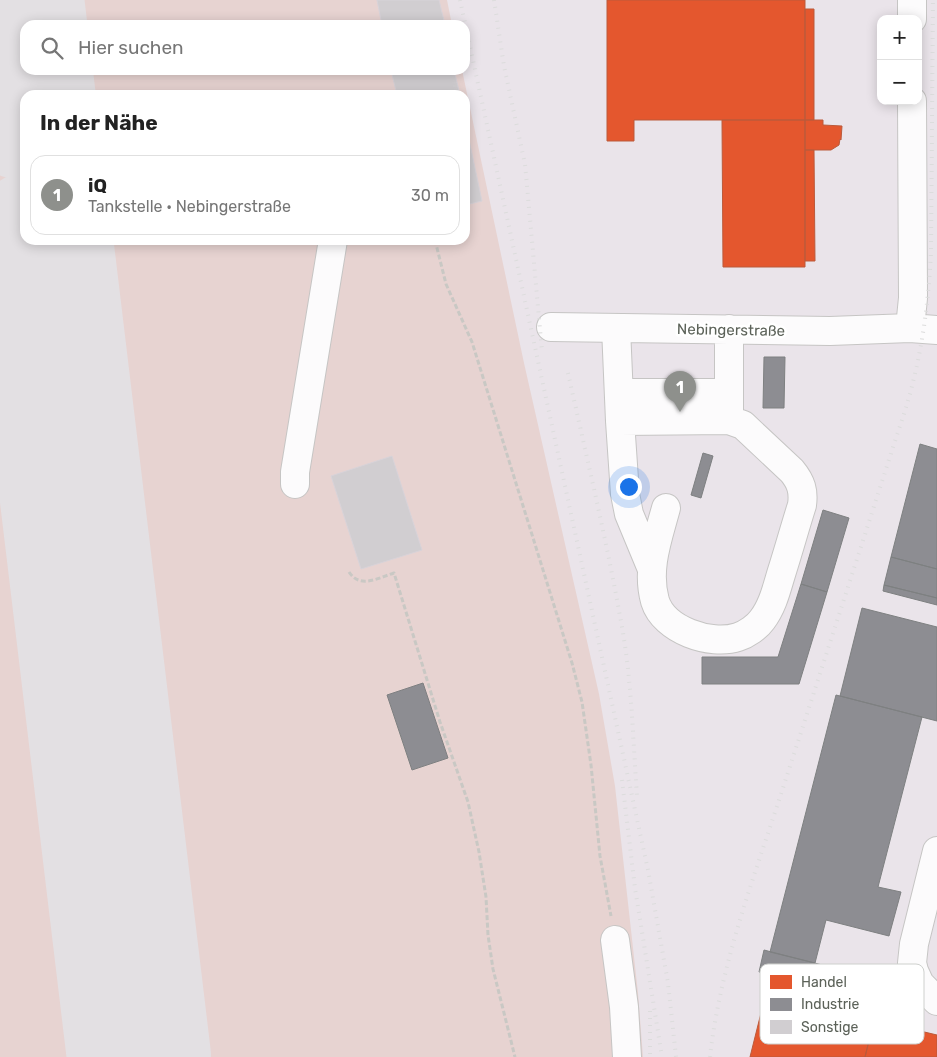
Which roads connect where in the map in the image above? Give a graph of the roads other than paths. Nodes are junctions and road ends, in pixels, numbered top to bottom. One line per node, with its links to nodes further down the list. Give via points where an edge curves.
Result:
1 (912, 0): 2 (street)
2 (912, 15)
3 (912, 105): 7 (street)
4 (332, 245): 14 (street)
5 (551, 327): 6 (street, Nebingerstraße)
6 (616, 328): 8 (street, Nebingerstraße); 10 (street)
7 (910, 328): 8 (street, Nebingerstraße); 9 (street, Nebingerstraße)
8 (729, 330): 11 (street)
9 (937, 330)
10 (619, 393): 11 (street); 13 (street)
11 (729, 393): 12 (street)
12 (729, 420): 13 (street); 16 (street, via 743,425 792,471 803,492 802,505 772,602 763,619 738,638 702,637 684,632 660,613 655,601)
13 (620, 421): 16 (street, via 629,514)
14 (295, 484)
15 (666, 508): 16 (street)
16 (651, 567)
17 (937, 851): 19 (street, via 914,944)
18 (615, 940): 22 (street)
19 (912, 964)
20 (924, 988): 21 (street)
21 (937, 1001)
22 (627, 1057)

